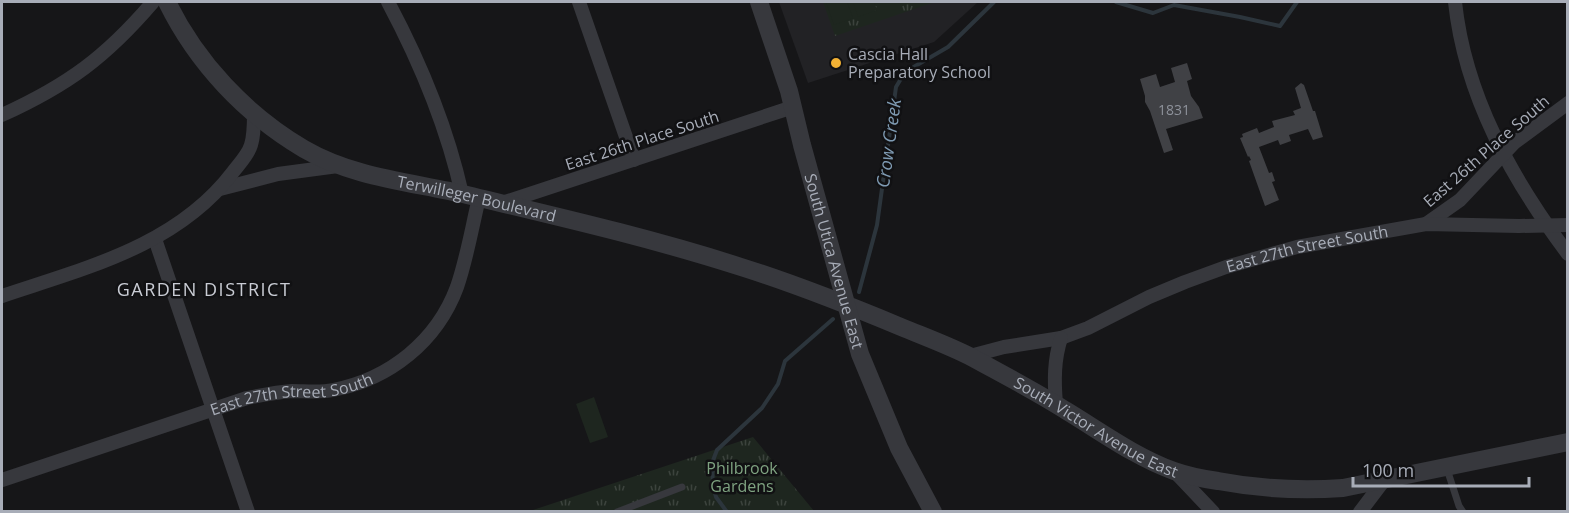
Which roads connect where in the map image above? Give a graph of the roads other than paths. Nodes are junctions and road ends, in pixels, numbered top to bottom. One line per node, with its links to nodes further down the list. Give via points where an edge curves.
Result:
1 (153, 2): 10 (street, via 107,51 74,76)
2 (167, 2): 9 (street, Terwilleger Boulevard, via 192,46 220,82)
3 (388, 2): 15 (street, via 434,100)
4 (579, 2): 12 (street)
5 (759, 2): 8 (street, South Utica Avenue East)
6 (1455, 2): 11 (street, via 1468,70)
7 (1568, 102): 11 (street, East 26th Place South)
8 (793, 107): 12 (street, East 26th Place South); 23 (street, South Utica Avenue East)
9 (254, 113): 13 (street, Terwilleger Boulevard, via 303,148); 14 (street, via 249,151)
10 (2, 115)
11 (1503, 156): 17 (street, East 26th Place South, via 1460,200); 18 (street)
12 (634, 160): 16 (street, East 26th Place South)
13 (338, 166): 14 (street, via 278,174); 15 (street, Terwilleger Boulevard)
14 (220, 189): 20 (street)
15 (471, 196): 16 (street, Terwilleger Boulevard); 27 (street, East 27th Street South, via 464,263 450,302 425,340 404,359 350,386 330,391 272,393)
16 (502, 203): 23 (street, Terwilleger Boulevard, via 740,266)
17 (1426, 224): 18 (street, East 27th Street South); 24 (street, East 27th Street South, via 1297,247 1226,267)
18 (1546, 225): 19 (street, East 27th Street South); 21 (street)
19 (1568, 225)
20 (155, 239): 22 (street, via 106,261); 27 (street)
21 (1568, 254)
22 (2, 296)
23 (845, 304): 25 (street); 36 (street, South Utica Avenue East, via 878,399)
24 (1061, 338): 25 (street, East 27th Street South); 26 (street, via 1054,371)
25 (970, 356): 26 (street, South Victor Avenue East)
26 (1056, 404): 30 (street, South Victor Avenue East, via 1142,457)
27 (213, 408): 32 (street, East 27th Street South); 34 (street)
28 (1568, 442): 29 (street)
29 (1447, 466): 31 (street); 39 (lane)
30 (1175, 472): 31 (street, via 1274,489 1343,488); 37 (street, South Victor Avenue East)
31 (1385, 479): 38 (street)
32 (2, 480)
33 (682, 487): 35 (lane)
34 (248, 512)
35 (617, 512)
36 (933, 512)
37 (1213, 512)
38 (1360, 512)
39 (1463, 512)

